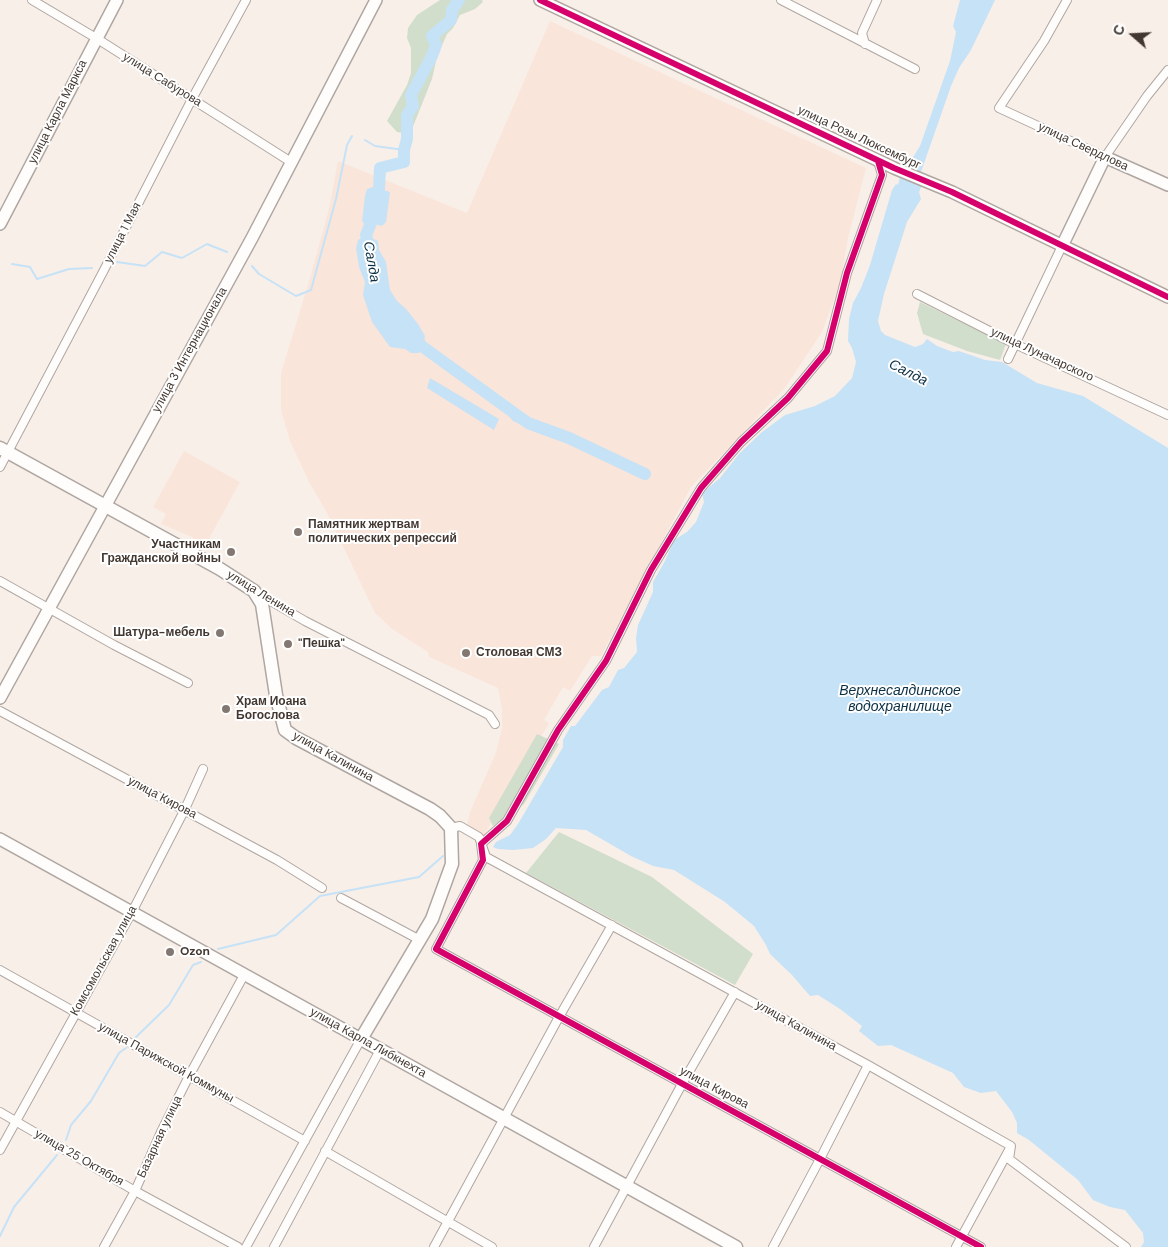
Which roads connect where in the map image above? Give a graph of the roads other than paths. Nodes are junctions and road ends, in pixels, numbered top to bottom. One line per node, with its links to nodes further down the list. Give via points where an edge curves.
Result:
1 (32, 0): 9 (street, улица Сабурова)
2 (117, 0): 9 (main road, улица Карла Маркса)
3 (246, 0): 13 (street, улица 1 Мая)
4 (376, 0): 16 (main road, улица 3 Интернационала)
5 (540, 0): 15 (main road, улица Розы Люксембург)
6 (781, 0): 10 (street)
7 (877, 0): 10 (street, via 862,33)
8 (1067, 0): 14 (street, улица Свердлова, via 999,108)
9 (96, 38): 13 (street, улица Сабурова); 18 (main road, улица Карла Маркса)
10 (866, 44): 11 (street)
11 (915, 69)
12 (1168, 70): 14 (street)
13 (192, 99): 16 (street, улица Сабурова); 25 (street, улица 1 Мая, via 104,270)
14 (1105, 157): 17 (main road, улица Свердлова); 19 (main road)
15 (878, 161): 19 (main road, улица Розы Люксембург, via 952,192); 39 (street, via 882,175 847,273 827,351 788,398 741,442 701,488 652,570 606,661 558,730 507,821)
16 (291, 162): 27 (main road, улица 3 Интернационала)
17 (1168, 185)
18 (0, 224)
19 (1062, 246): 21 (main road, улица Розы Люксембург); 22 (street)
20 (917, 294): 22 (street, улица Луначарского)
21 (1168, 297)
22 (1015, 344): 23 (street); 24 (street, улица Луначарского)
23 (1008, 359)
24 (1168, 415)
25 (4, 450): 26 (street, улица 1 Мая); 27 (main road, улица Ленина)
26 (0, 467)
27 (105, 506): 29 (main road, улица Ленина); 30 (main road, улица 3 Интернационала)
28 (0, 581): 30 (street)
29 (254, 591): 34 (street, улица Ленина, via 489,715); 37 (main road, улица Калинина, via 262,604 276,695 285,730 430,809)
30 (50, 609): 31 (street); 32 (main road, улица 3 Интернационала)
31 (188, 683)
32 (0, 698)
33 (0, 711): 36 (street, улица Кирова)
34 (495, 724)
35 (203, 769): 36 (street, Комсомольская улица)
36 (185, 809): 40 (street, улица Кирова); 42 (street, Комсомольская улица)
37 (451, 828): 39 (street, улица Калинина, via 460,826 479,838); 44 (main road, via 452,864 432,919)
38 (0, 839): 42 (main road, улица Карла Либкнехта)
39 (481, 844): 43 (street, улица Калинина, via 486,857); 49 (street, улица Кирова, via 482,860 436,949)
40 (322, 888)
41 (341, 898): 44 (street)
42 (132, 912): 46 (main road, улица Карла Либкнехта); 48 (street, Комсомольская улица)
43 (612, 925): 47 (street, улица Калинина); 49 (street)
44 (420, 940): 50 (main road)
45 (0, 970): 48 (street, улица Парижской Коммуны)
46 (244, 975): 50 (main road, улица Карла Либкнехта); 53 (street, Базарная улица)
47 (735, 992): 52 (street, улица Калинина); 54 (street)
48 (76, 1013): 53 (street, улица Парижской Коммуны); 57 (street, Комсомольская улица)
49 (559, 1018): 54 (street, улица Кирова); 56 (street)
50 (361, 1039): 51 (main road, улица Карла Либкнехта); 58 (street)
51 (380, 1050): 56 (main road, улица Карла Либкнехта); 61 (street)
52 (868, 1065): 59 (street, улица Калинина); 62 (street)
53 (189, 1076): 58 (street, улица Парижской Коммуны); 64 (street, Базарная улица)
54 (682, 1084): 62 (street, улица Кирова); 63 (street)
55 (0, 1112): 57 (street, улица 25 Октября)
56 (504, 1119): 63 (main road, улица Карла Либкнехта); 65 (street)
57 (16, 1121): 60 (street, Комсомольская улица); 64 (street, улица 25 Октября)
58 (305, 1142): 69 (street)
59 (1011, 1146): 66 (street); 78 (street, via 1009,1159)
60 (0, 1150)
61 (325, 1151): 65 (street); 70 (street)
62 (820, 1159): 66 (street, улица Кирова); 75 (street)
63 (626, 1185): 73 (street); 74 (main road, улица Карла Либкнехта)
64 (135, 1190): 67 (street, Базарная улица); 68 (street, улица 25 Октября)
65 (448, 1222): 71 (street); 72 (street)
66 (962, 1237): 76 (street); 77 (street, улица Кирова)
67 (104, 1247)
68 (238, 1247)
69 (246, 1247)
70 (274, 1247)
71 (434, 1247)
72 (492, 1247)
73 (594, 1247)
74 (736, 1247)
75 (773, 1247)
76 (956, 1247)
77 (981, 1247)
78 (1126, 1247)

